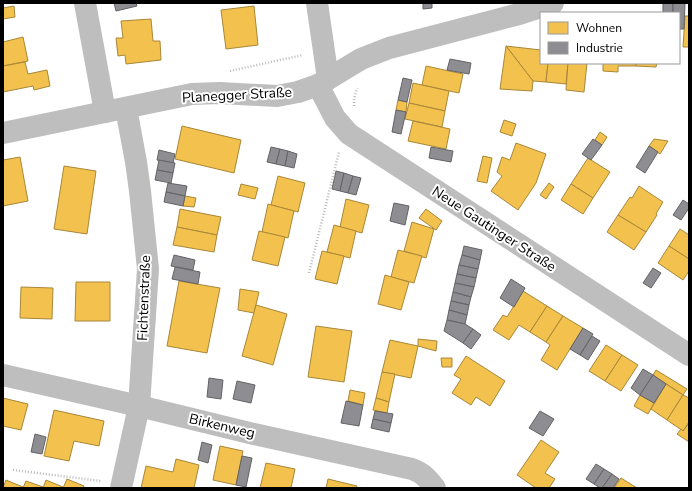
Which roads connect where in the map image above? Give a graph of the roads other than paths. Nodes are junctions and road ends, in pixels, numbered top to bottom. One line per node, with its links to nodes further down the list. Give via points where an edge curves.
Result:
1 (85, 3): 6 (street, Fichtenstraße)
2 (317, 3): 5 (street, Neue Gautinger Straße, via 324,51)
3 (553, 3): 4 (street, Planegger Straße)
4 (517, 9): 5 (street, Planegger Straße, via 390,48 361,59)
5 (323, 82): 6 (street, Planegger Straße, via 298,92 277,96 192,94); 8 (street, Neue Gautinger Straße, via 335,118 351,136)
6 (115, 110): 7 (street, Planegger Straße); 10 (street, Fichtenstraße, via 139,184 148,269)
7 (3, 133)
8 (689, 355)
9 (3, 375): 10 (street, Birkenweg)
10 (139, 406): 11 (street, Fichtenstraße); 12 (street, Birkenweg, via 412,469 426,476)
11 (122, 486)
12 (435, 488)

